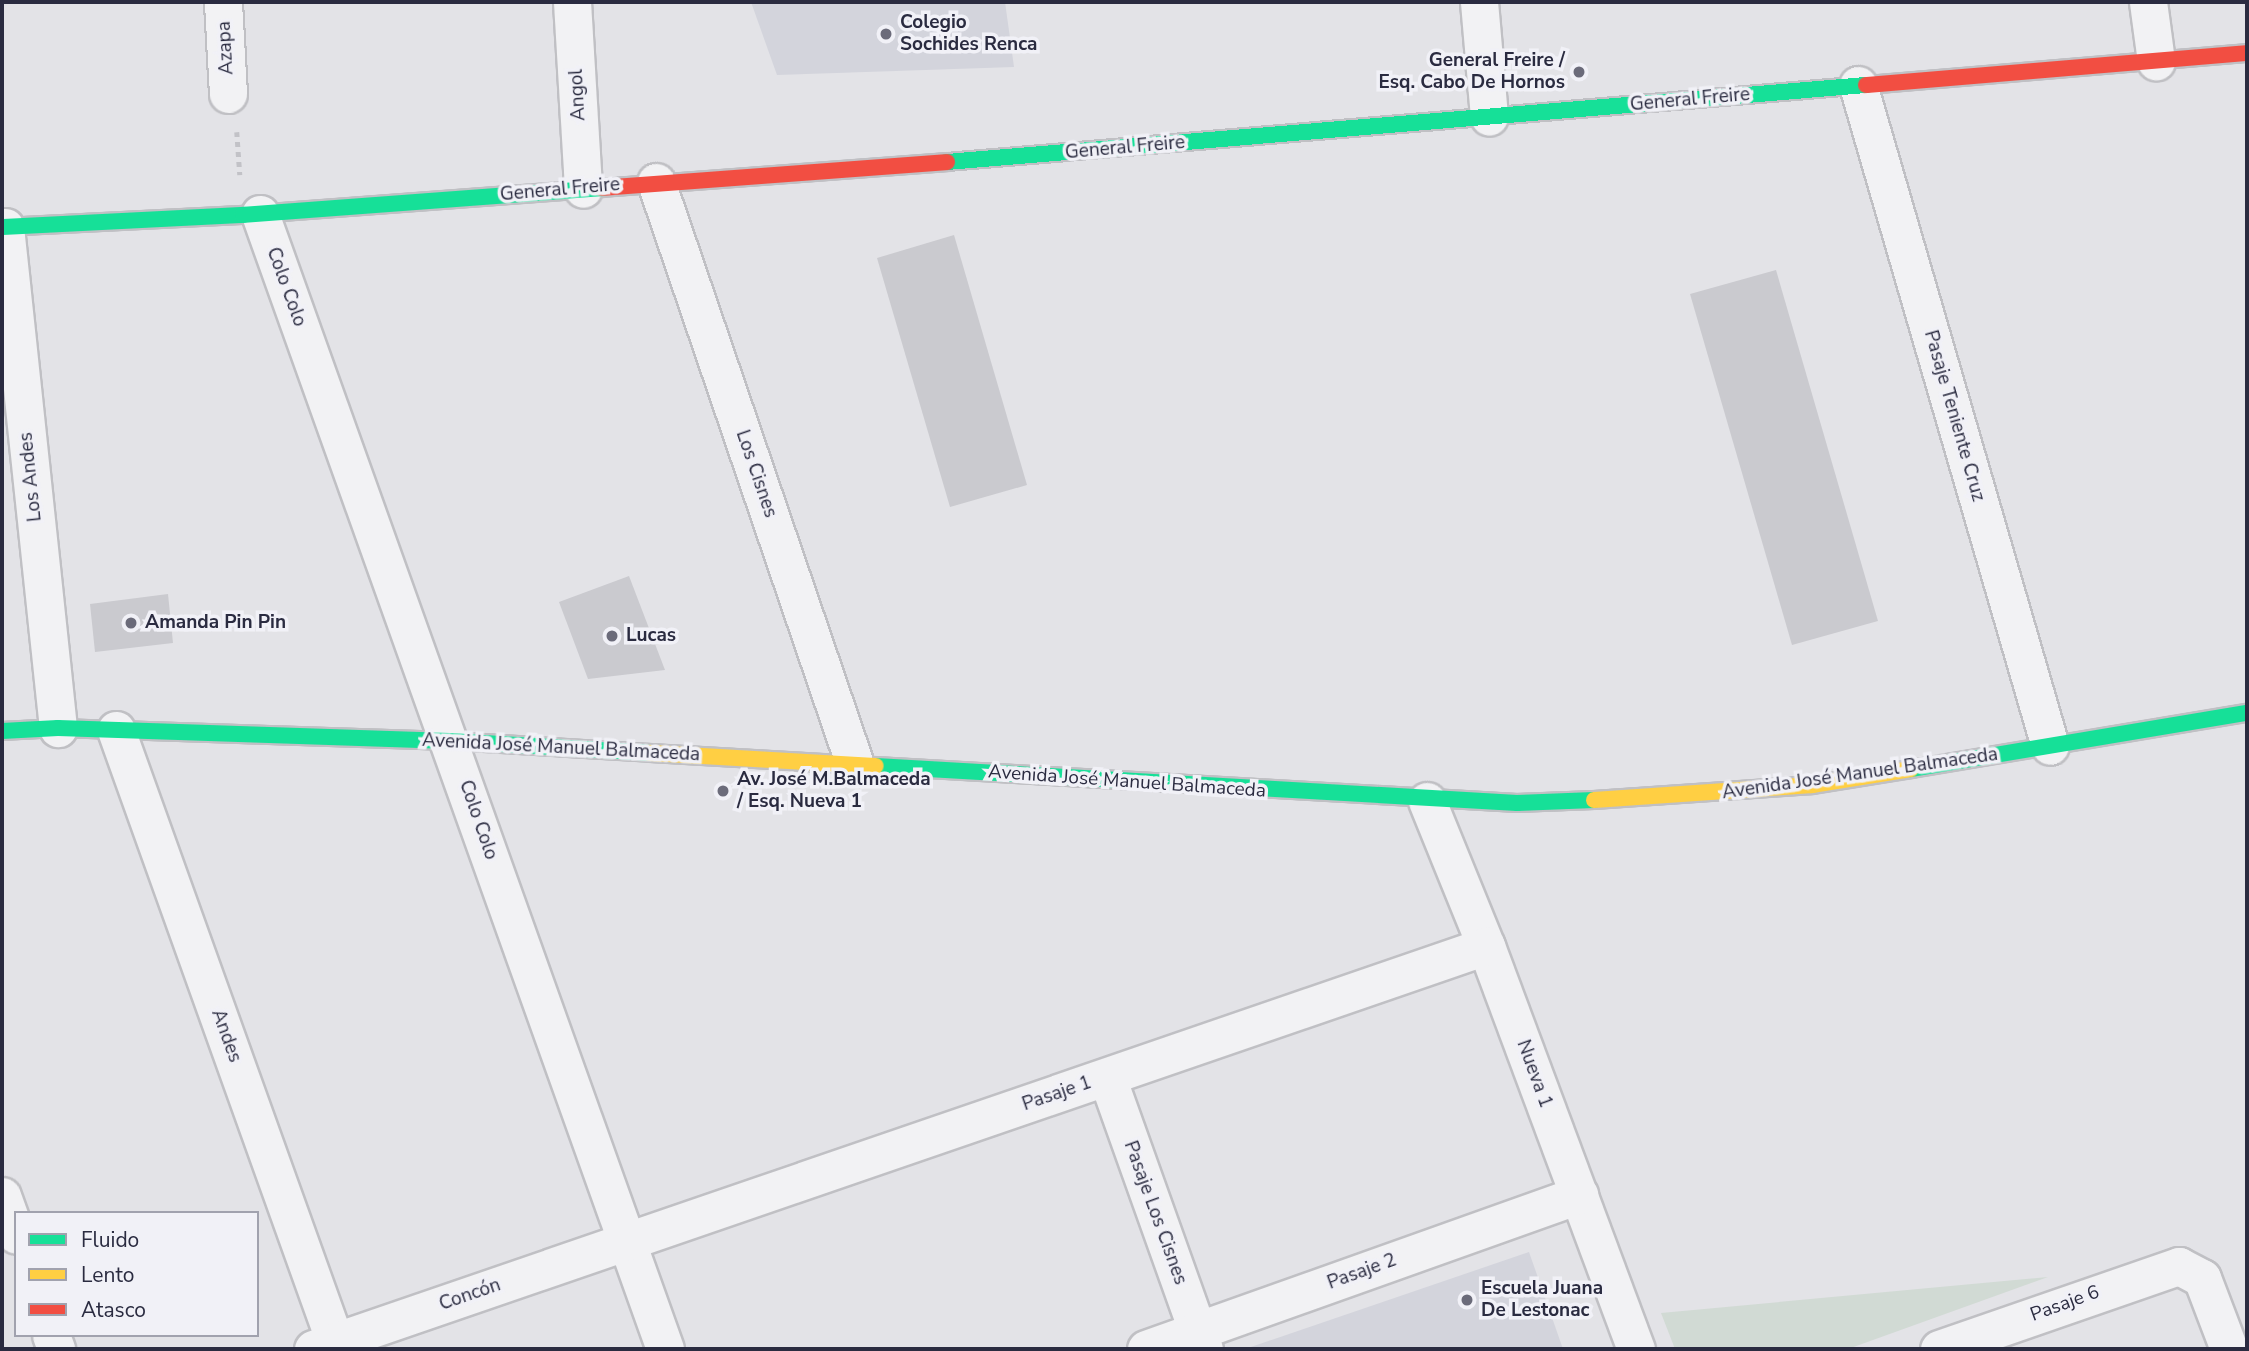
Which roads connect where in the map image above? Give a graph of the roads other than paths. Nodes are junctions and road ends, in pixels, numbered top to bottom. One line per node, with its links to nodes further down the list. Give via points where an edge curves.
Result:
1 (223, 2): 8 (street, Azapa)
2 (572, 2): 11 (street, Angol)
3 (1479, 2): 9 (street)
4 (2148, 2): 6 (street)
5 (2247, 53): 6 (main road, General Freire)
6 (2156, 61): 7 (main road, General Freire)
7 (1858, 85): 9 (main road, General Freire); 19 (street, Pasaje Teniente Cruz)
8 (228, 93)
9 (1489, 117): 10 (main road, General Freire)
10 (656, 183): 11 (main road, General Freire); 20 (street, Los Cisnes)
11 (583, 189): 12 (main road, General Freire)
12 (251, 214): 13 (main road, General Freire); 18 (street, Colo Colo)
13 (3, 227): 15 (street, Los Andes)
14 (2247, 713): 19 (main road, Avenida José Manuel Balmaceda)
15 (58, 728): 16 (main road, Avenida José Manuel Balmaceda); 17 (main road, Avenida José Manuel Balmaceda)
16 (116, 730): 18 (main road, Avenida José Manuel Balmaceda); 29 (street, Andes)
17 (2, 732)
18 (450, 741): 20 (main road, Avenida José Manuel Balmaceda); 27 (street, Colo Colo)
19 (2050, 746): 21 (main road, Avenida José Manuel Balmaceda, via 1812,785 1710,795 1607,802)
20 (855, 765): 21 (main road, Avenida José Manuel Balmaceda)
21 (1427, 801): 22 (street, Nueva 1)
22 (1486, 946): 23 (street, Pasaje 1); 24 (street, Nueva 1)
23 (1107, 1077): 27 (street, Pasaje 1); 28 (street, Pasaje Los Cisnes)
24 (1579, 1195): 28 (street, Pasaje 2); 32 (street, Nueva 1)
25 (2, 1196): 26 (street)
26 (14, 1229)
27 (627, 1241): 29 (street, Concón); 30 (street, Colo Colo)
28 (1201, 1340): 31 (street, Pasaje 2)
29 (324, 1345)
30 (666, 1349)
31 (1146, 1349)
32 (1636, 1349)
33 (1939, 1349): 34 (street, Pasaje 6, via 2166,1269 2192,1269 2208,1290)
34 (2230, 1349)

